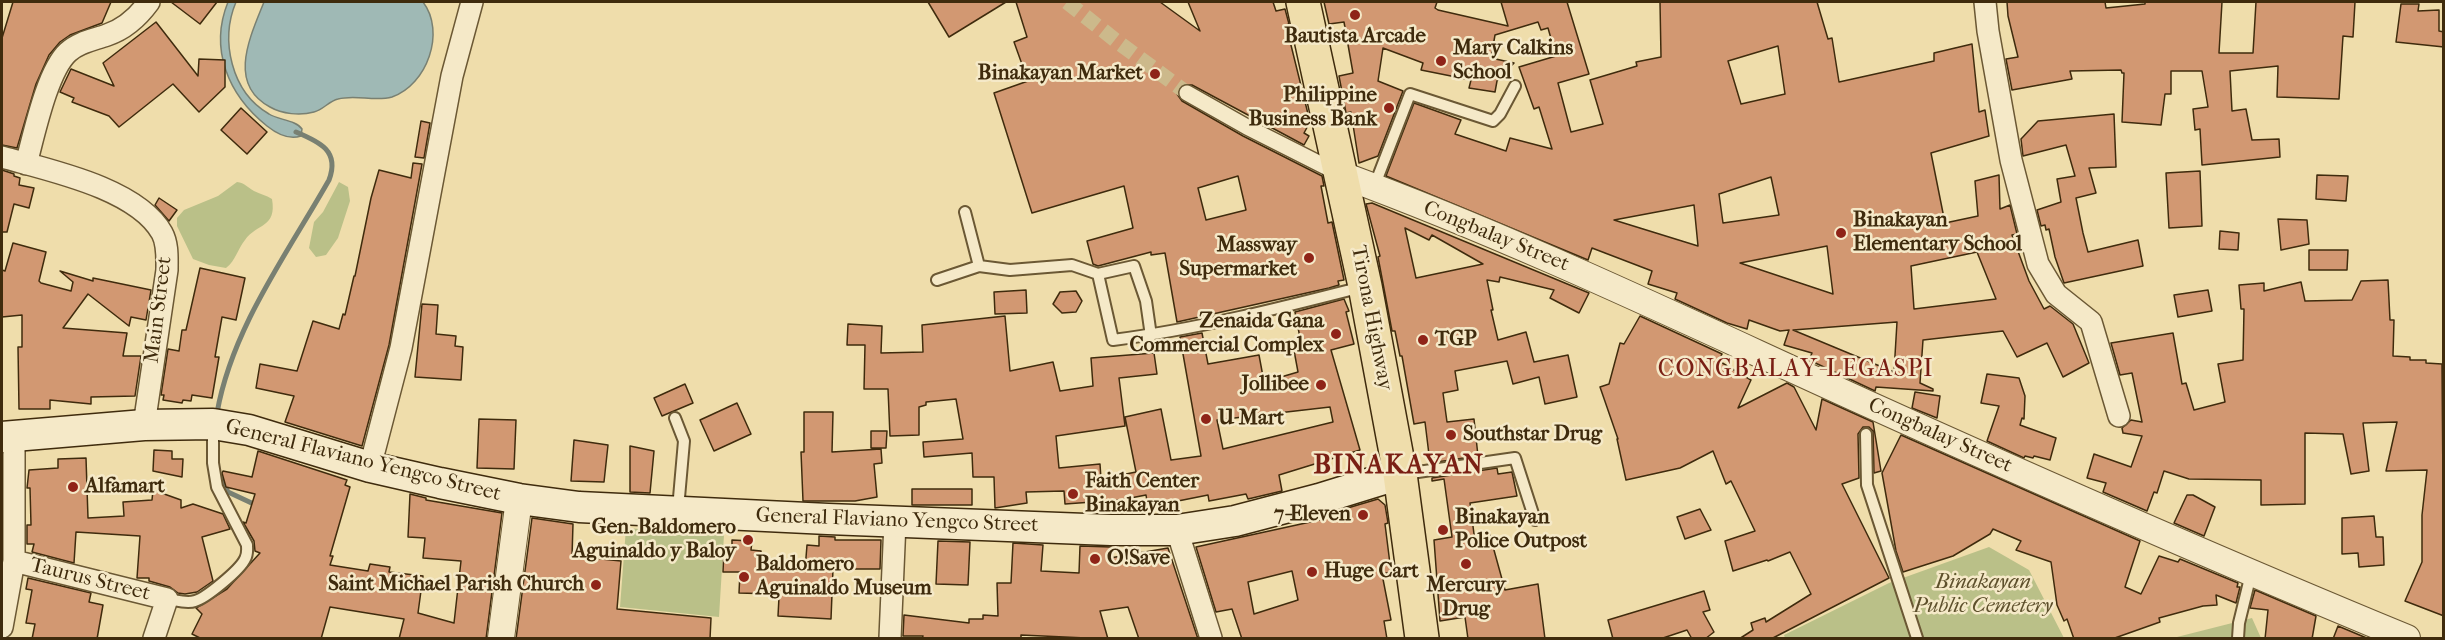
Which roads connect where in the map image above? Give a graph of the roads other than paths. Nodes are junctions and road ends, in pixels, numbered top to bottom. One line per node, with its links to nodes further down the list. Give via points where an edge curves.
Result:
1 (149, 2): 8 (street, via 126,27 68,52 46,94)
2 (472, 2): 23 (street, via 452,76 401,348)
3 (1303, 2): 9 (main road, Tirona Highway)
4 (1985, 2): 17 (street, via 2011,160 2038,264 2056,294 2091,321)
5 (1515, 86): 10 (lane, via 1493,121 1410,94)
6 (1187, 93): 9 (street)
7 (2, 157): 8 (street, Main Street)
8 (26, 164): 20 (street, Main Street, via 75,178 132,202 162,233 167,270)
9 (1342, 175): 10 (street, Congbalay Street); 15 (main road, Tirona Highway)
10 (1374, 187): 31 (street, Congbalay Street, via 1581,271 1866,410)
11 (965, 212): 12 (lane)
12 (979, 266): 13 (lane, via 1010,270 1072,265); 14 (lane)
13 (1098, 274): 16 (lane, via 1113,340); 16 (lane, via 1134,266 1146,301)
14 (937, 280)
15 (1365, 286): 16 (lane); 24 (main road, Tirona Highway)
16 (1151, 336)
17 (2119, 416)
18 (675, 418): 26 (lane, via 684,441)
19 (213, 424): 20 (main road, General Flaviano Yengco Street); 23 (main road, General Flaviano Yengco Street, via 257,432); 32 (lane, via 217,487 248,553 237,570 202,599 188,603)
20 (144, 425): 22 (main road, General Flaviano Yengco Street)
21 (1866, 434): 39 (lane, via 1867,485)
22 (8, 437): 30 (street)
23 (370, 467): 25 (main road, General Flaviano Yengco Street)
24 (1400, 474): 27 (lane, via 1515,458); 29 (main road, General Flaviano Yengco Street, via 1280,510); 38 (main road, Tirona Highway)
25 (519, 499): 26 (main road, General Flaviano Yengco Street, via 579,507); 35 (street)
26 (678, 512): 28 (main road, General Flaviano Yengco Street)
27 (1535, 520)
28 (895, 522): 29 (main road, General Flaviano Yengco Street); 36 (street)
29 (1177, 530): 37 (street)
30 (14, 561): 32 (street, Taurus Street); 33 (street)
31 (2251, 574): 40 (lane); 41 (street, Congbalay Street)
32 (167, 599): 34 (street)
33 (2, 627)
34 (154, 639)
35 (501, 639)
36 (890, 639)
37 (1211, 639)
38 (1422, 639)
39 (1917, 639)
40 (2238, 639)
41 (2406, 639)

